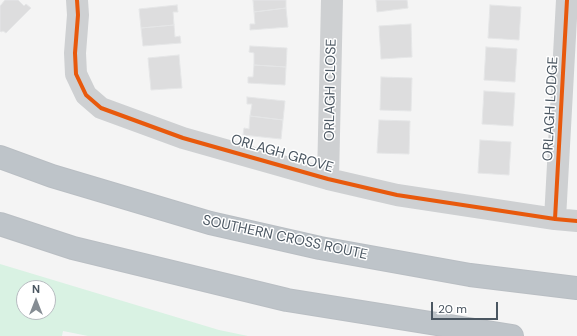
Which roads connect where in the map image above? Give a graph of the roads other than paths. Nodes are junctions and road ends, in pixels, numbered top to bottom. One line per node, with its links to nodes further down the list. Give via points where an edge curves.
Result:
1 (77, 0): 5 (street, ORLAGH GROVE, via 76,74 86,95 101,108 183,138)
2 (332, 0): 5 (street, ORLAGH CLOSE)
3 (567, 0): 6 (street, ORLAGH LODGE)
4 (0, 157): 9 (highway, SOUTHERN CROSS ROUTE, via 52,176 210,223 320,248 470,275)
5 (328, 179): 6 (street, ORLAGH GROVE, via 397,195)
6 (556, 219): 7 (street, ORLAGH GROVE)
7 (577, 221)
8 (0, 224): 10 (highway, via 73,248 287,300)
9 (577, 288)
10 (512, 336)

